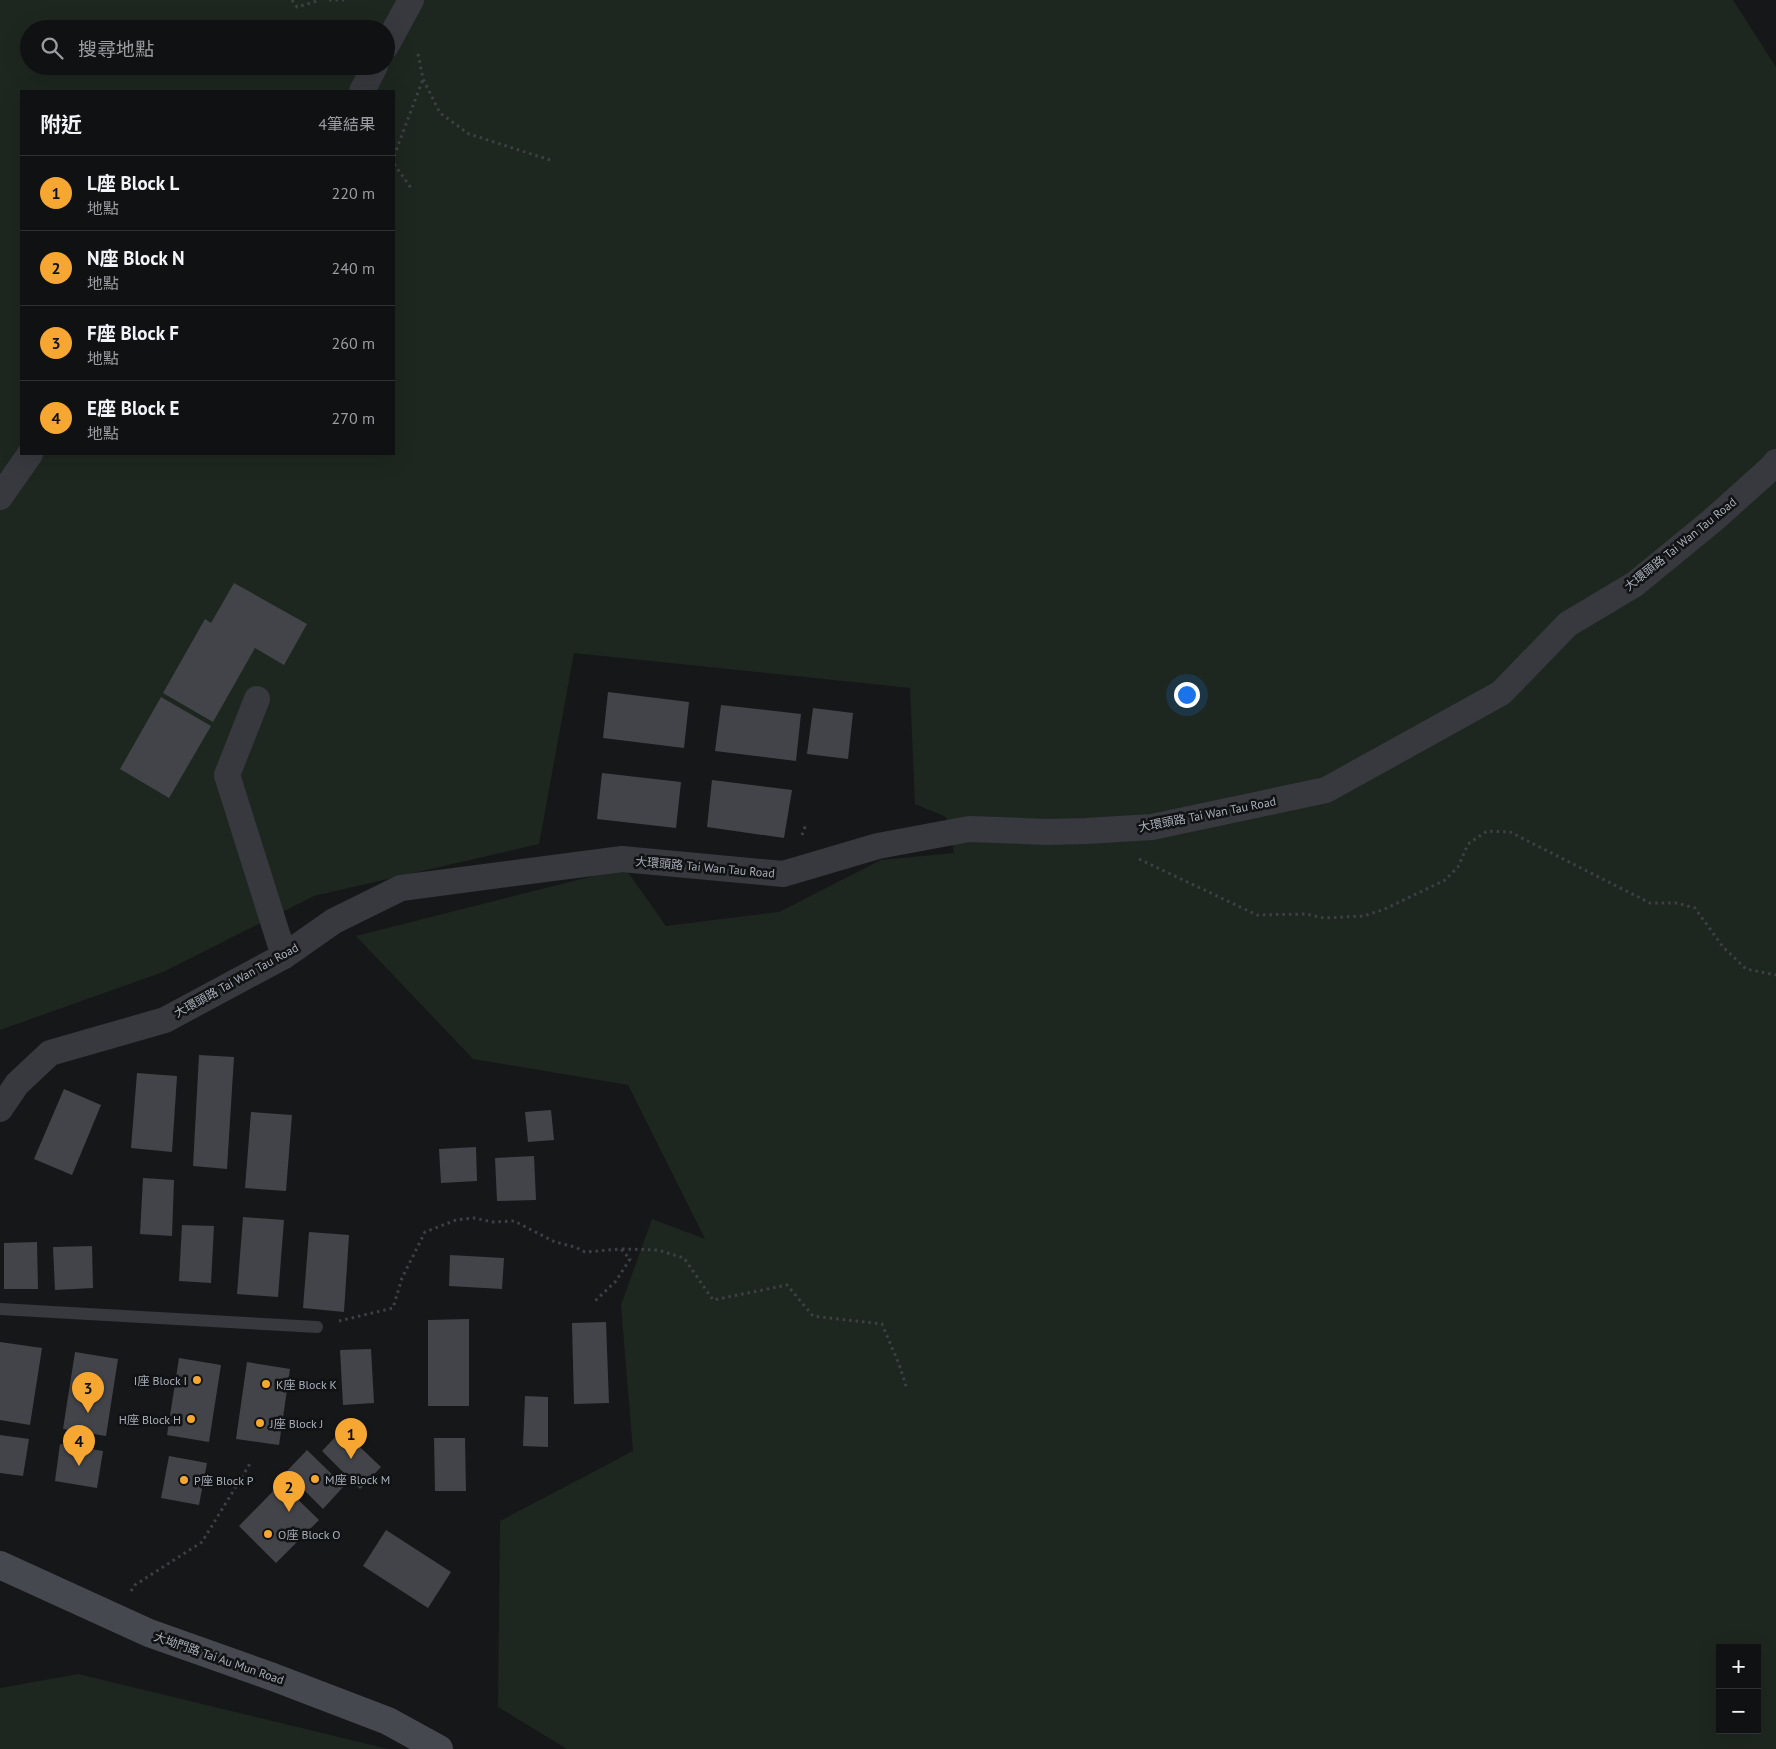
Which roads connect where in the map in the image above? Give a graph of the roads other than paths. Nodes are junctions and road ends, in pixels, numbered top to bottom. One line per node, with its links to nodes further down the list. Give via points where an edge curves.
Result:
1 (410, 3): 2 (street)
2 (395, 30)
3 (370, 75): 4 (street)
4 (363, 90)
5 (29, 455): 7 (street)
6 (1776, 462): 9 (street, 大環頭路 Tai Wan Tau Road, via 1634,584 1568,624 1501,693 1326,790 1152,827 1048,832 969,829 878,846 783,874 622,859 401,888 334,922)
7 (0, 497)
8 (257, 699): 9 (street, via 227,775)
9 (284, 956): 10 (street, 大環頭路 Tai Wan Tau Road, via 165,1020 50,1053 17,1084)
10 (0, 1109)
11 (0, 1309): 12 (lane)
12 (317, 1327)
13 (0, 1565): 14 (street, 大坳門路 Tai Au Mun Road, via 149,1633 388,1721)
14 (439, 1749)

